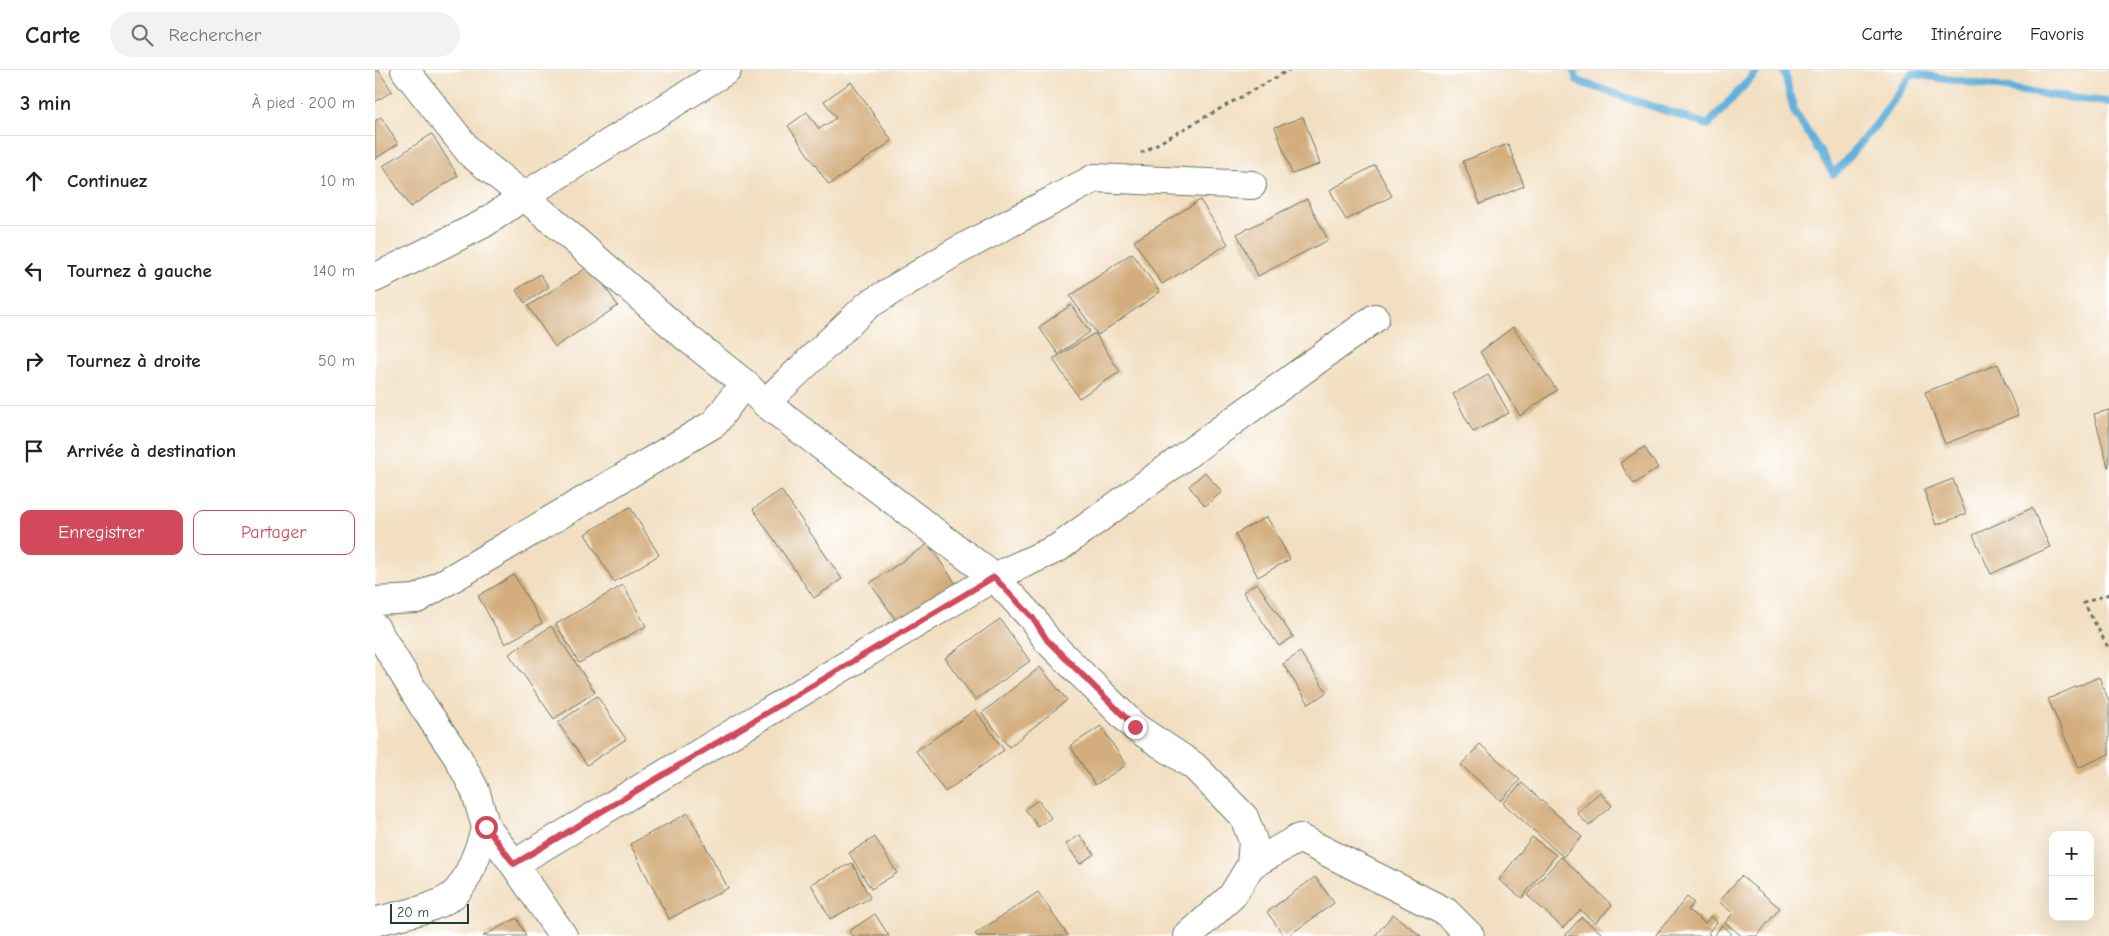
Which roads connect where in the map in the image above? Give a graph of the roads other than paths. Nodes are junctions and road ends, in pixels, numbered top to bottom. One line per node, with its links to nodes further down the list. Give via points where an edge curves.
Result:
1 (405, 70): 4 (street, via 471,154)
2 (727, 70): 4 (street)
3 (1251, 185): 8 (street, via 1095,178 957,251 868,305)
4 (524, 196): 5 (street, via 483,224); 7 (street, via 685,337)
5 (375, 278)
6 (1375, 318): 9 (street, via 1058,548)
7 (745, 383): 8 (street); 10 (street, via 715,423 570,509 417,599)
8 (765, 403): 9 (street)
9 (994, 577): 13 (street); 14 (street, via 1033,618 1047,640 1135,727 1194,766 1244,817 1253,841)
10 (375, 601)
11 (375, 627): 12 (street, via 457,756 475,790)
12 (486, 827): 13 (street); 15 (street, via 463,882 453,895 434,905)
13 (514, 864): 17 (street)
14 (1251, 864): 16 (street, via 1232,896); 18 (street, via 1299,838 1446,912)
15 (375, 922)
16 (1201, 932)
17 (563, 936)
18 (1470, 936)

